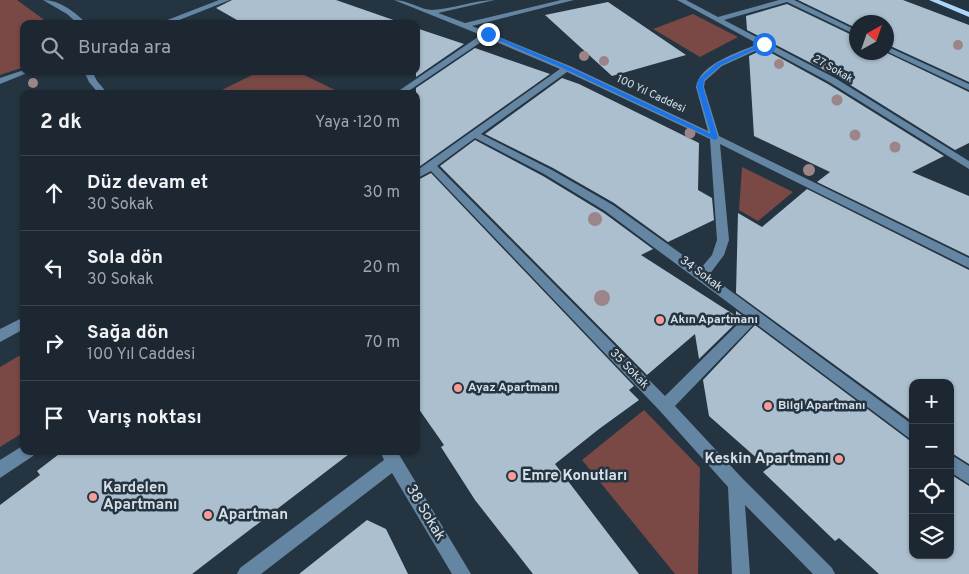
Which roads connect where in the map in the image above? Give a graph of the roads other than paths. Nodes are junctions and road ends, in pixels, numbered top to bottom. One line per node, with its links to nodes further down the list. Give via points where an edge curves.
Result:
1 (47, 0): 12 (street)
2 (226, 0): 13 (street)
3 (398, 0): 9 (street, 100 Yıl Caddesi)
4 (491, 0): 9 (street)
5 (570, 0): 14 (street)
6 (681, 0): 11 (street, 27 Sokak)
7 (788, 0): 11 (street); 15 (street)
8 (933, 0): 10 (main road)
9 (432, 12): 14 (street, 100 Yıl Caddesi)
10 (969, 15)
11 (719, 19): 17 (street, 27 Sokak)
12 (79, 20)
13 (172, 20)
14 (467, 26): 16 (street, 100 Yıl Caddesi)
15 (849, 30)
16 (488, 34): 19 (street, 100 Yıl Caddesi); 25 (street)
17 (764, 44): 27 (street, via 719,64 701,80 700,87); 29 (street, 27 Sokak, via 832,80)
18 (894, 52): 23 (street)
19 (567, 68): 26 (street); 27 (street, 100 Yıl Caddesi)
20 (20, 74): 22 (street)
21 (90, 75): 24 (street)
22 (0, 81)
23 (969, 87)
24 (100, 90)
25 (404, 90)
26 (476, 135): 28 (street); 32 (street, 34 Sokak, via 609,208)
27 (715, 138): 31 (street, 100 Yıl Caddesi); 32 (street, via 723,240 714,265)
28 (431, 166): 30 (street); 36 (street, 35 Sokak)
29 (969, 166)
30 (420, 173)
31 (969, 263)
32 (702, 275): 33 (street, 34 Sokak)
33 (755, 315): 36 (street); 37 (street, 34 Sokak)
34 (20, 324): 35 (street)
35 (0, 336)
36 (665, 406): 43 (street, 35 Sokak)
37 (909, 431)
38 (21, 455): 41 (street)
39 (391, 456): 44 (street); 45 (street, 38 Sokak)
40 (954, 465): 42 (street)
41 (0, 470)
42 (969, 476)
43 (736, 484): 46 (street); 47 (street, 35 Sokak)
44 (246, 574)
45 (462, 574)
46 (741, 574)
47 (826, 574)

